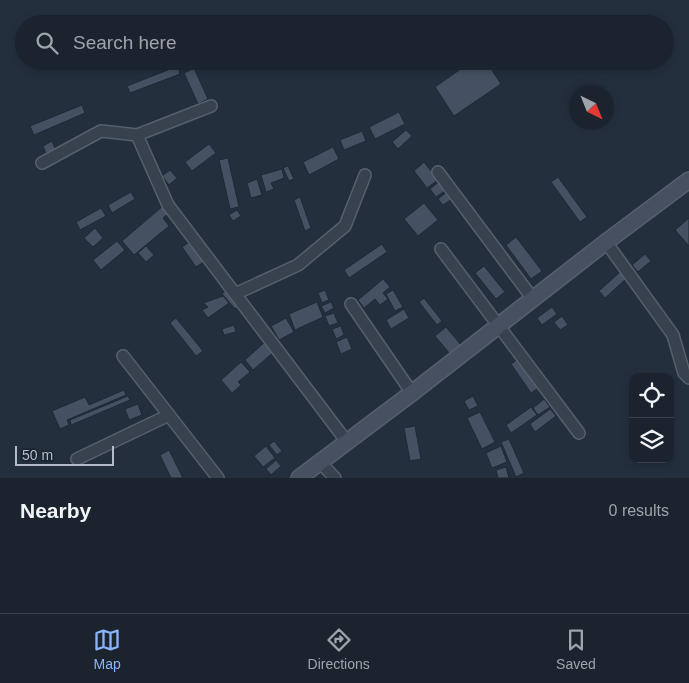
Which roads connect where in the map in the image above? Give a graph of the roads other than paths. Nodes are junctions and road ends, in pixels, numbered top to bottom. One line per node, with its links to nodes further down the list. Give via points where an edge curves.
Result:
1 (211, 106): 2 (street)
2 (137, 136): 3 (street, via 101,131); 9 (street, via 168,205)
3 (42, 163)
4 (438, 172): 10 (street)
5 (365, 175): 9 (street, via 345,226 298,264)
6 (689, 180): 7 (main road)
7 (606, 242): 10 (main road); 14 (street, via 673,335 684,372)
8 (441, 249): 12 (street)
9 (235, 294): 18 (street)
10 (533, 299): 12 (main road)
11 (351, 304): 15 (street)
12 (499, 326): 15 (main road); 17 (street)
13 (123, 356): 16 (street)
14 (689, 378)
15 (412, 393): 18 (main road)
16 (169, 415): 19 (street); 21 (street)
17 (580, 434)
18 (347, 442): 20 (main road)
19 (77, 459)
20 (320, 462): 22 (main road); 23 (street)
21 (218, 478)
22 (299, 478)
23 (335, 478)

